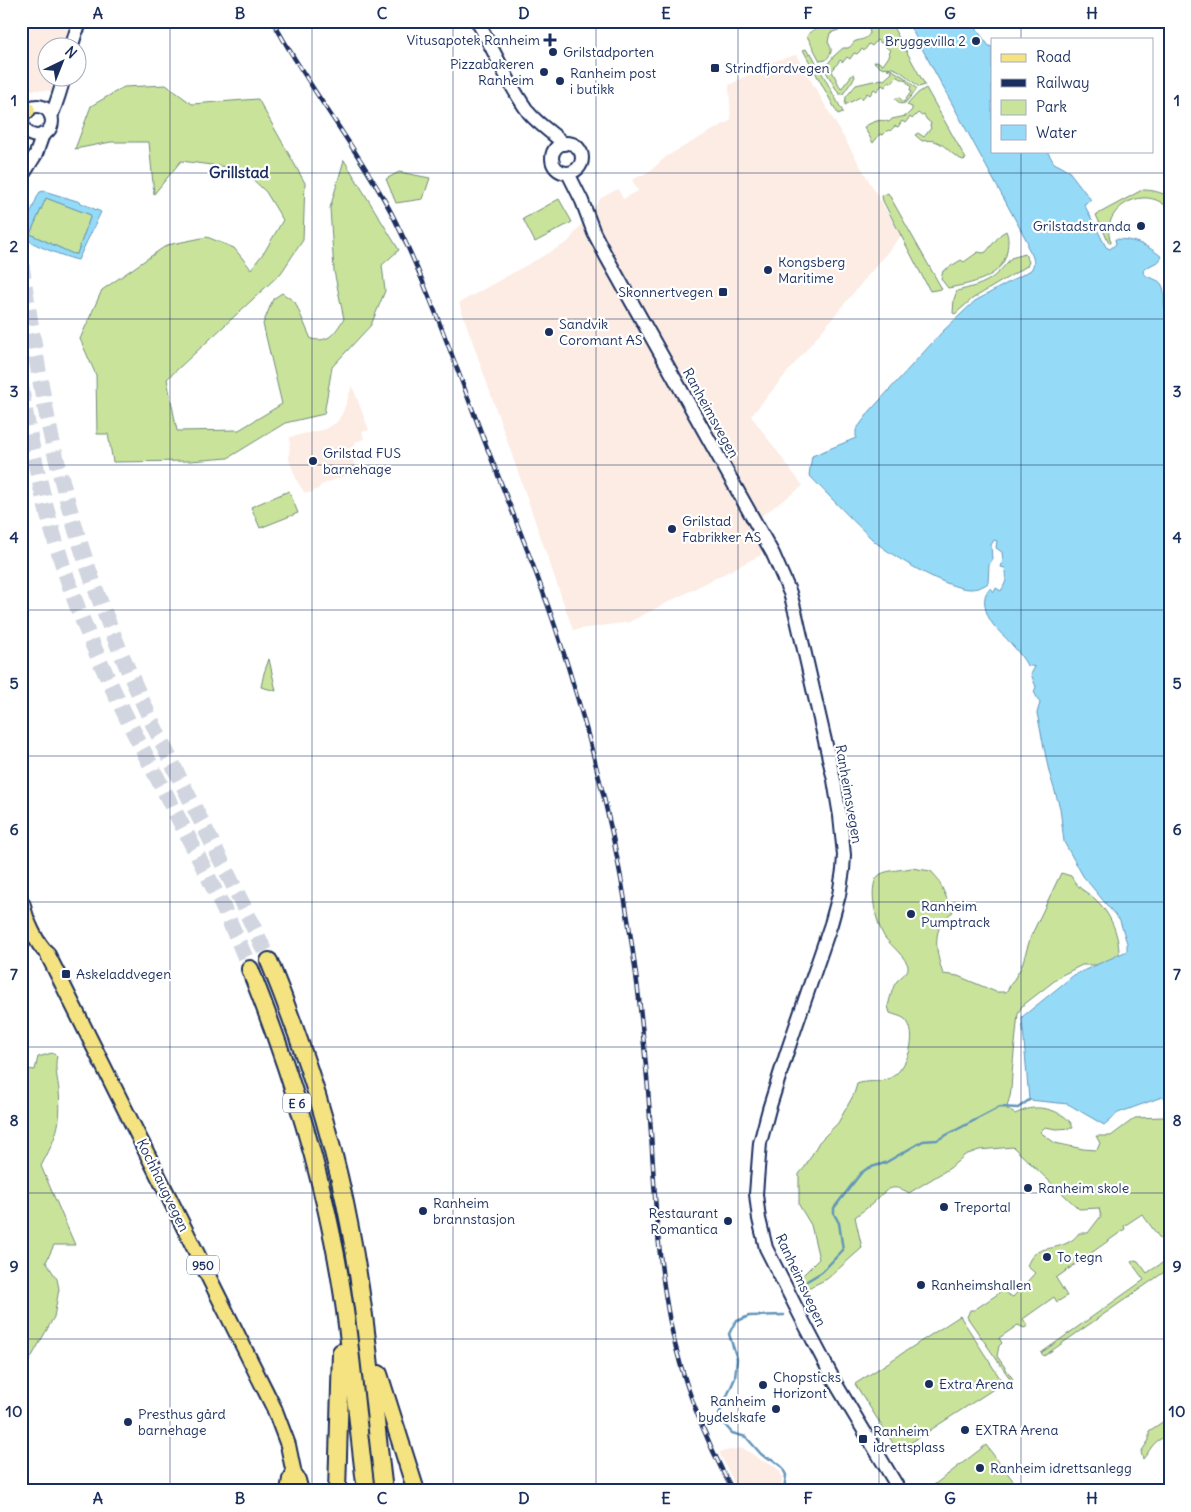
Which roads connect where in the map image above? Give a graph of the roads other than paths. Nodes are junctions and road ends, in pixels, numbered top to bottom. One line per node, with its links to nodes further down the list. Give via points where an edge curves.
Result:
1 (82, 21): 3 (street)
2 (477, 21): 10 (street, via 520,99 543,127 548,140)
3 (74, 38)
4 (60, 88): 5 (street)
5 (59, 91): 6 (street); 7 (street, via 60,98)
6 (29, 108): 7 (street, via 46,109); 8 (street, via 23,121)
7 (51, 116): 9 (street, via 50,128)
8 (29, 132): 9 (street, via 36,136); 11 (street)
9 (43, 134): 11 (street)
10 (559, 147): 12 (street, via 552,157 554,164 559,171); 12 (street, via 572,144 579,149 582,160)
11 (31, 159): 13 (street)
12 (574, 170): 26 (street, Ranheimsvegen, via 594,233 773,554 796,615 834,780 844,855 831,924 760,1143 756,1194 758,1219 766,1248 802,1321)
13 (21, 178)
14 (22, 904): 19 (main road, Kochhaugvegen / 950, via 47,947 47,953 274,1408 288,1445)
15 (269, 961): 18 (highway, E 6, via 307,1063 338,1171)
16 (250, 969): 17 (highway, E 6, via 287,1070 314,1159 333,1240)
17 (347, 1325): 22 (highway, E 6, via 341,1346); 23 (highway, E 6)
18 (369, 1357): 24 (highway, E 6); 25 (highway, E 6, via 378,1371)
19 (294, 1474): 20 (main road); 21 (main road, Kochhaugvegen / 950)
20 (288, 1491)
21 (301, 1491)
22 (337, 1491)
23 (366, 1491)
24 (384, 1491)
25 (416, 1491)
26 (900, 1491)

